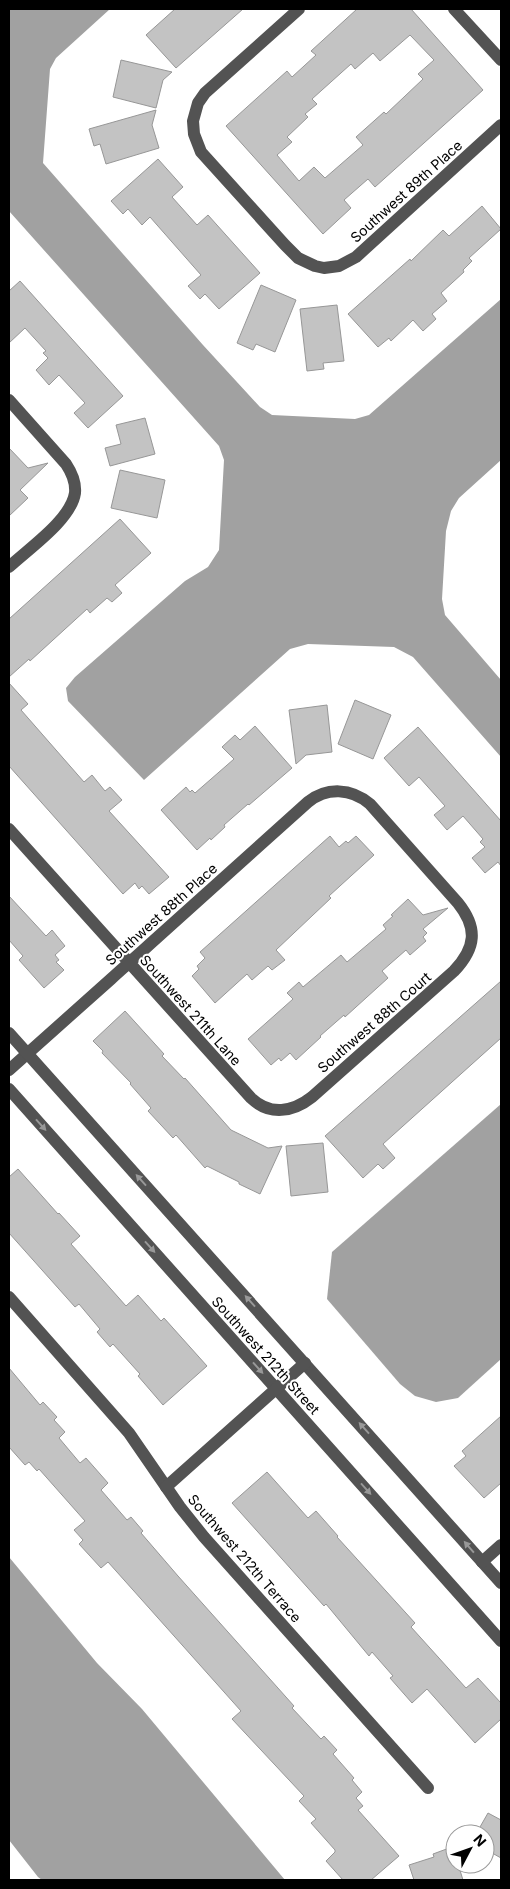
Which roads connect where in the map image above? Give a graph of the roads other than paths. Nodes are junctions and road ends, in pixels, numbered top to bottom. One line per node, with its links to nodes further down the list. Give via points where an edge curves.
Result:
1 (299, 9): 4 (street, Southwest 89th Place, via 205,93 195,109 192,127 201,152 304,262 324,268 339,266 356,257)
2 (454, 9): 3 (street)
3 (501, 60)
4 (501, 125)
5 (9, 400): 6 (street, via 66,464 75,486 74,498 64,516)
6 (9, 567)
7 (337, 791): 9 (street, Southwest 88th Place, via 321,794 308,802); 14 (street, Southwest 88th Court, via 354,794 370,804 462,907 471,925 472,943 454,971 306,1101 292,1109)
8 (9, 829): 9 (street, Southwest 211th Lane)
9 (129, 963): 11 (street, Southwest 88th Place); 14 (street, Southwest 211th Lane, via 251,1098 264,1108)
10 (9, 1032): 11 (street, Southwest 212th Street)
11 (28, 1054): 12 (street, Southwest 88th Place); 16 (street, Southwest 212th Street, one-way to 11)
12 (9, 1070)
13 (9, 1089): 17 (street, Southwest 212th Street, one-way to 17)
14 (278, 1110)
15 (9, 1297): 18 (street, Southwest 212th Terrace, via 129,1433)
16 (306, 1364): 17 (street); 20 (street, Southwest 212th Street, one-way to 16)
17 (276, 1389): 18 (street); 22 (street, Southwest 212th Street, one-way to 22)
18 (166, 1487): 23 (street, Southwest 212th Terrace, via 204,1537)
19 (501, 1546): 20 (street)
20 (482, 1562): 21 (street, Southwest 212th Street)
21 (501, 1583)
22 (501, 1641)
23 (428, 1788)

